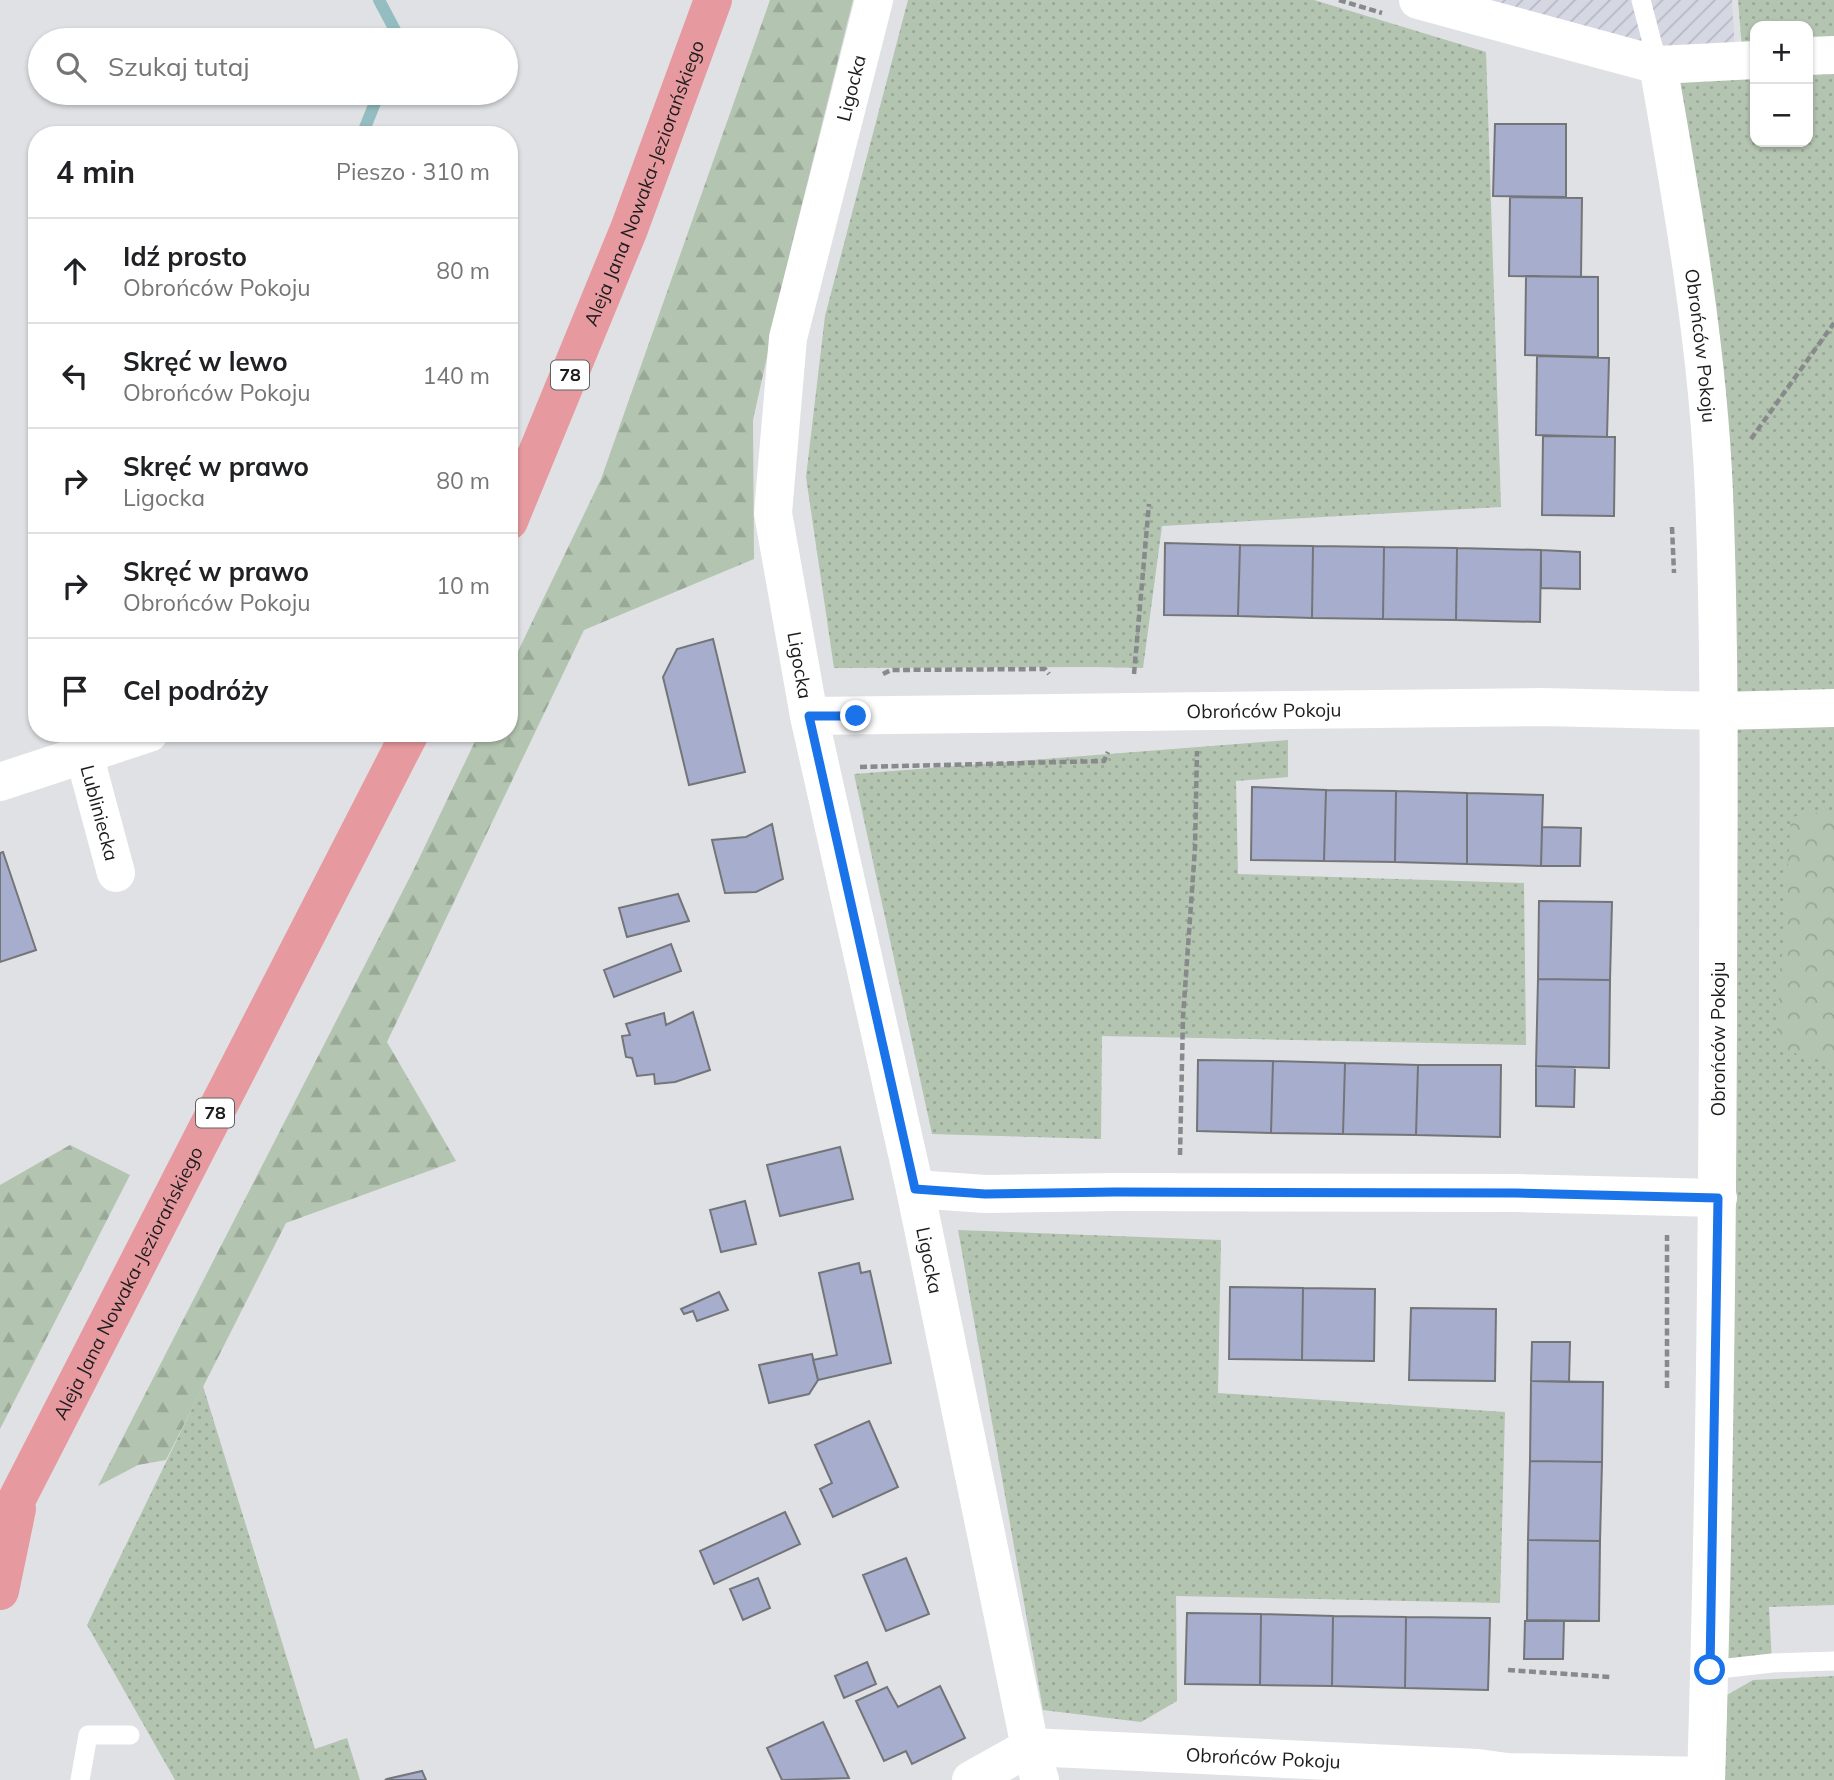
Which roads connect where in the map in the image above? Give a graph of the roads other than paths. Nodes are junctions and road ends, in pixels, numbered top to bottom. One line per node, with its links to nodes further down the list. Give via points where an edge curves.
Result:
1 (713, 0): 10 (main road, Aleja Jana Nowaka-Jeziorańskiego / 78, via 629,229)
2 (874, 0): 13 (street, Ligocka, via 787,351 773,513)
3 (1418, 0): 5 (street)
4 (1641, 0): 9 (lane)
5 (1503, 11): 9 (street)
6 (1834, 55): 7 (street)
7 (1813, 57)
8 (1750, 60): 9 (street)
9 (1658, 65): 12 (street, Obrońców Pokoju, via 1703,362 1714,491)
10 (518, 499)
11 (1834, 708): 12 (street, Obrońców Pokoju)
12 (1718, 711): 13 (street, Obrońców Pokoju, via 1541,707 1122,727); 20 (street, Obrońców Pokoju)
13 (809, 716): 19 (street, Ligocka)
14 (121, 742): 16 (street, Lubliniecka)
15 (405, 742): 21 (main road, Aleja Jana Nowaka-Jeziorańskiego / 78)
16 (84, 754): 17 (street, Lubliniecka); 18 (street, Lubliniecka)
17 (0, 782)
18 (116, 873)
19 (915, 1189): 20 (street, via 985,1194 1516,1193); 27 (street, Ligocka)
20 (1718, 1198): 25 (street, Obrońców Pokoju)
21 (20, 1493): 22 (main road, Aleja Jana Nowaka-Jeziorańskiego / 78); 23 (main road, 78)
22 (0, 1532)
23 (0, 1591)
24 (1834, 1661): 25 (lane)
25 (1710, 1670): 28 (street, Obrońców Pokoju)
26 (130, 1735): 29 (lane, via 88,1735)
27 (1035, 1763): 28 (street, Obrońców Pokoju, via 1465,1768); 30 (street)
28 (1706, 1778)
29 (80, 1780)
30 (971, 1780)

